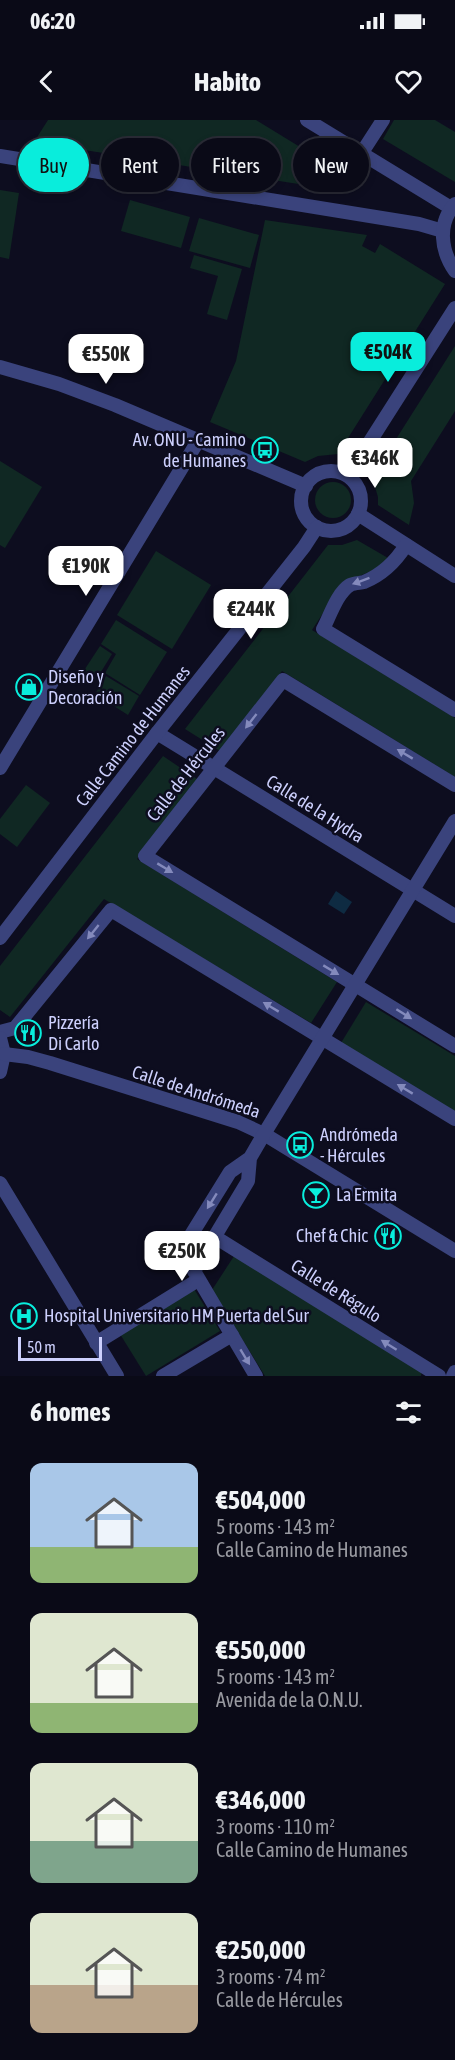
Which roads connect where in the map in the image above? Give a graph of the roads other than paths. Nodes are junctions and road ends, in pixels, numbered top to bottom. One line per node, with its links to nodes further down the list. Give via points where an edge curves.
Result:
1 (307, 120): 3 (street)
2 (383, 120): 4 (street)
3 (336, 138)
4 (369, 142)
5 (0, 156): 8 (street)
6 (369, 159): 7 (street)
7 (453, 206): 8 (street)
8 (443, 231): 9 (street, via 443,247)
9 (455, 271)
10 (455, 308): 13 (street)
11 (0, 367): 12 (street, via 59,384)
12 (198, 441): 14 (street); 21 (street)
13 (348, 476): 14 (street, via 330,471 320,473); 15 (street, via 360,493)
14 (306, 486): 16 (street, via 303,509)
15 (358, 514): 16 (street, via 353,522 336,531); 17 (street)
16 (317, 527): 20 (street, Calle Camino de Humanes)
17 (406, 545): 18 (street); 19 (street, one-way to 19, via 382,571 351,585 343,593 323,629)
18 (455, 576)
19 (455, 710)
20 (157, 733): 22 (street, Calle de la Hydra); 27 (street, Calle Camino de Humanes)
21 (0, 768)
22 (214, 768): 23 (street, Calle de Hércules, one-way to 22, via 283,680); 25 (street, Calle de la Hydra); 28 (street, Calle de Hércules, one-way to 28, via 144,856)
23 (455, 785)
24 (455, 820): 25 (street)
25 (412, 890): 26 (street, Calle de la Hydra); 28 (street)
26 (455, 916)
27 (0, 938)
28 (354, 984): 31 (street); 32 (street, one-way to 32)
29 (0, 1032): 31 (street, one-way to 29, via 111,910 15,1028)
30 (0, 1038): 33 (street)
31 (321, 1038): 35 (street, one-way to 31); 36 (street)
32 (455, 1046)
33 (4, 1054): 34 (street); 36 (street, Calle de Andrómeda, via 28,1057 238,1122)
34 (0, 1072)
35 (455, 1119)
36 (264, 1134): 37 (street); 40 (street, Calle de Andrómeda)
37 (250, 1158): 39 (street, via 248,1180); 41 (street, one-way to 41, via 230,1172 186,1245)
38 (0, 1183): 43 (street)
39 (215, 1237): 41 (street); 47 (street, Calle de Régulo, one-way to 39)
40 (455, 1251)
41 (196, 1275): 42 (street); 43 (street)
42 (232, 1335): 45 (street); 46 (street, one-way to 46)
43 (96, 1343): 44 (street)
44 (117, 1376)
45 (164, 1376)
46 (256, 1376)
47 (439, 1376)

